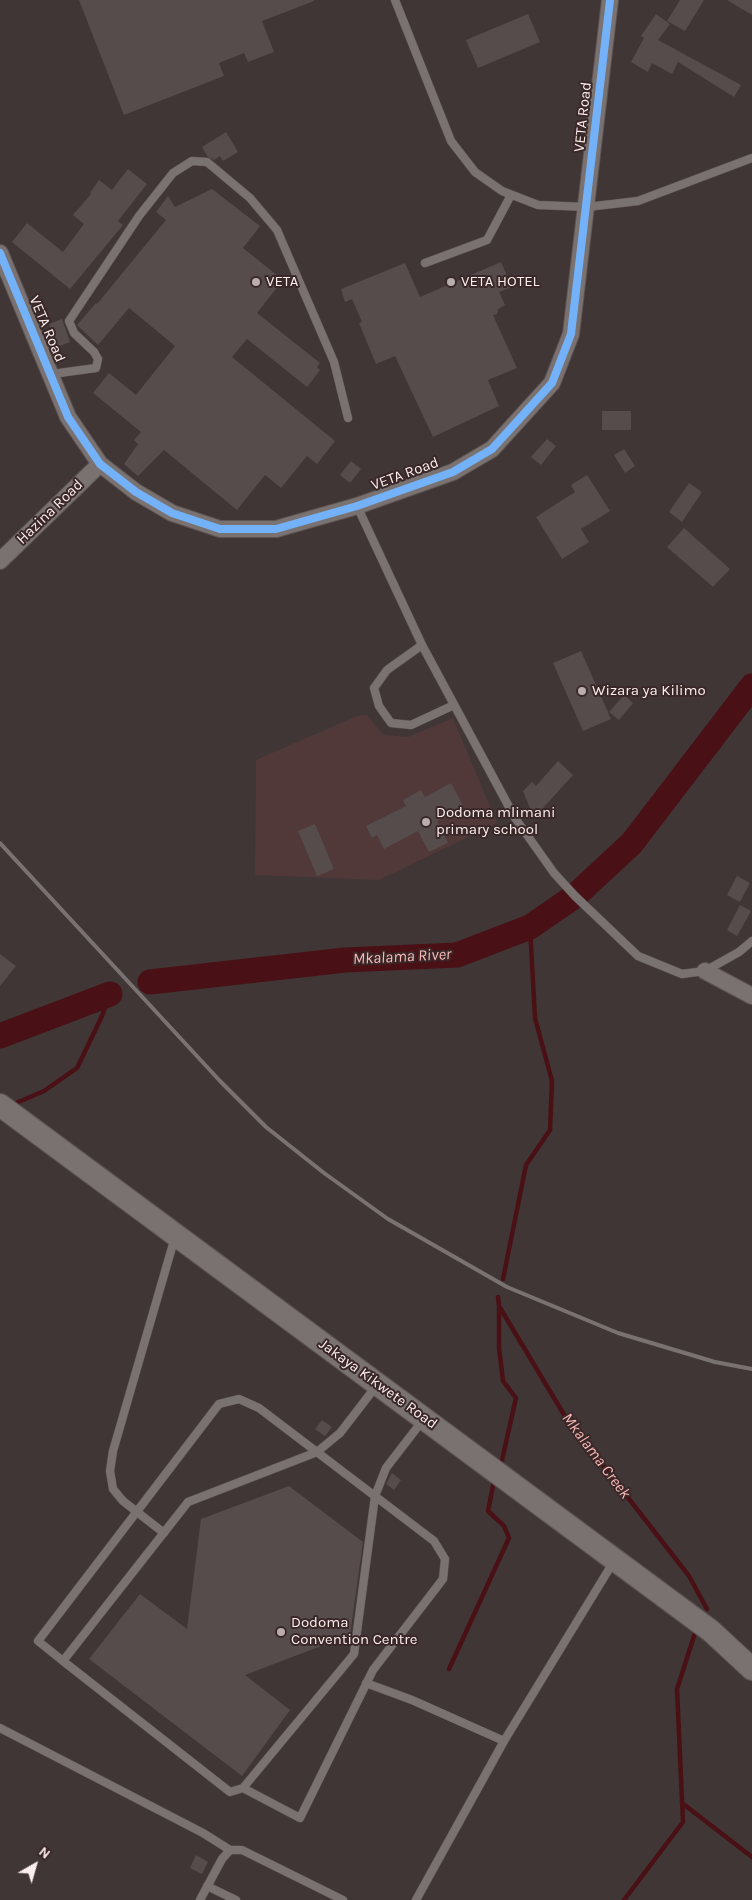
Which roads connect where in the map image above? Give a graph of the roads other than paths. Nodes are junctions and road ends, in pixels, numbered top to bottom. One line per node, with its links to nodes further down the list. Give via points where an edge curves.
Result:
1 (395, 0): 4 (lane, via 451,141 475,172 502,191)
2 (610, 0): 5 (street, VETA Road)
3 (752, 158): 5 (lane, via 638,201)
4 (512, 194): 5 (lane, via 538,205); 7 (lane, via 486,240)
5 (587, 207): 11 (street, VETA Road, via 571,334 552,383 492,449 453,472)
6 (0, 253): 8 (street, VETA Road)
7 (425, 263)
8 (52, 374): 9 (lane, via 96,368 98,359 94,352 74,333 69,321 138,216 173,173 192,161 207,162 250,198 277,230 334,362); 10 (street, VETA Road, via 68,417)
9 (348, 418)
10 (100, 464): 11 (street, VETA Road, via 136,492 172,513 220,529 276,529); 12 (street, Hazina Road)
11 (357, 506): 13 (lane)
12 (0, 561)
13 (422, 646): 14 (lane); 14 (lane, via 387,670 374,688 379,706 391,723 411,724)
14 (454, 705): 16 (lane, via 515,818 554,873 575,896 638,956 682,974)
15 (752, 941): 16 (lane)
16 (705, 971): 17 (street)
17 (752, 996)
18 (0, 1105): 19 (main road, Jakaya Kikwete Road)
19 (176, 1235): 20 (main road, Jakaya Kikwete Road); 24 (lane, via 110,1471 113,1489)
20 (378, 1384): 21 (main road, Jakaya Kikwete Road); 22 (lane, via 340,1433)
21 (424, 1418): 23 (lane, via 386,1468); 26 (main road, Jakaya Kikwete Road)
22 (317, 1452): 23 (lane); 24 (lane, via 259,1408 239,1399 219,1404); 25 (lane, via 188,1502)
23 (375, 1496): 29 (lane, via 434,1541 445,1559 443,1579); 32 (lane, via 354,1654)
24 (137, 1511): 25 (lane); 27 (lane, via 38,1641)
25 (164, 1533): 27 (lane)
26 (615, 1559): 28 (main road, Jakaya Kikwete Road, via 711,1631); 31 (lane)
27 (63, 1661): 32 (lane, via 230,1792)
28 (752, 1669)
29 (366, 1683): 31 (lane); 32 (lane, via 300,1818)
30 (0, 1728): 33 (lane)
31 (504, 1741): 40 (lane)
32 (243, 1788)
33 (230, 1850): 34 (lane); 35 (lane, via 242,1850)
34 (208, 1886): 36 (lane); 37 (lane)
35 (327, 1892): 38 (lane); 39 (lane)
36 (200, 1900)
37 (236, 1900)
38 (322, 1900)
39 (343, 1900)
40 (416, 1900)

